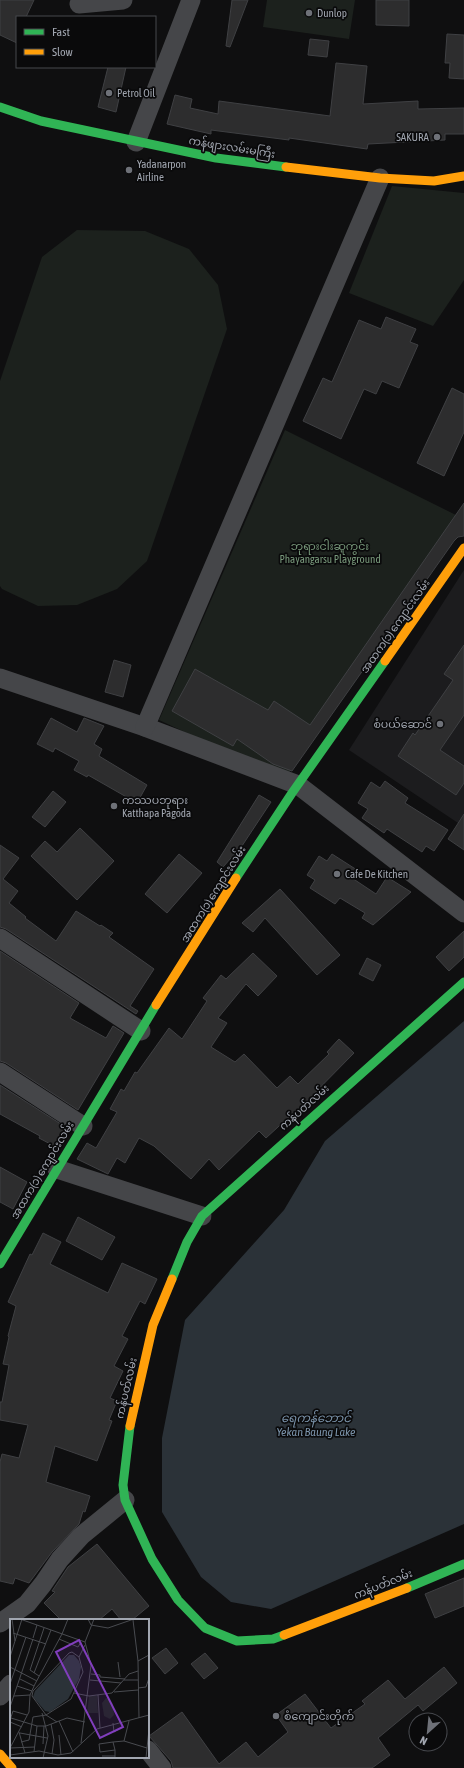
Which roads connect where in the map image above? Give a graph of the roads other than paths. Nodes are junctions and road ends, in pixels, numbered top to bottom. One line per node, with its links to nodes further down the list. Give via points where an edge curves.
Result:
1 (123, 0): 3 (street)
2 (191, 0): 5 (street)
3 (79, 4)
4 (0, 107): 5 (main road, ကန်ဖျားလမ်းမကြီး, via 41,121)
5 (136, 142): 7 (main road, ကန်ဖျားလမ်းမကြီး, via 216,158)
6 (464, 176): 7 (main road, ကန်ဖျားလမ်းမကြီး, via 434,180)
7 (380, 178): 10 (street)
8 (464, 548): 11 (main road, အထက(၁) ကျောင်းလမ်း)
9 (0, 678): 10 (street)
10 (145, 727): 11 (street)
11 (298, 785): 12 (street); 15 (main road, အထက(၁) ကျောင်းလမ်း, via 237,876)
12 (464, 913)
13 (0, 938): 15 (street)
14 (464, 982): 19 (main road, ကန်ပတ်လမ်း)
15 (141, 1031): 17 (main road, အထက(၁) ကျောင်းလမ်း)
16 (0, 1072): 17 (street)
17 (83, 1126): 18 (main road, အထက(၁) ကျောင်းလမ်း)
18 (57, 1169): 19 (street); 20 (main road, အထက(၁) ကျောင်းလမ်း)
19 (202, 1216): 21 (main road, ကန်ပတ်လမ်း, via 187,1242 153,1325 130,1425 123,1485)
20 (0, 1264)
21 (125, 1500): 22 (main road, ကန်ပတ်လမ်း, via 152,1559 178,1600 205,1628 237,1641 273,1639 384,1598); 23 (street, via 81,1536 60,1559 27,1604)
22 (464, 1564)
23 (0, 1623)
24 (10, 1685): 25 (street)
25 (0, 1696)
26 (149, 1751): 29 (street)
27 (0, 1754): 28 (main road)
28 (12, 1768)
29 (162, 1768)

